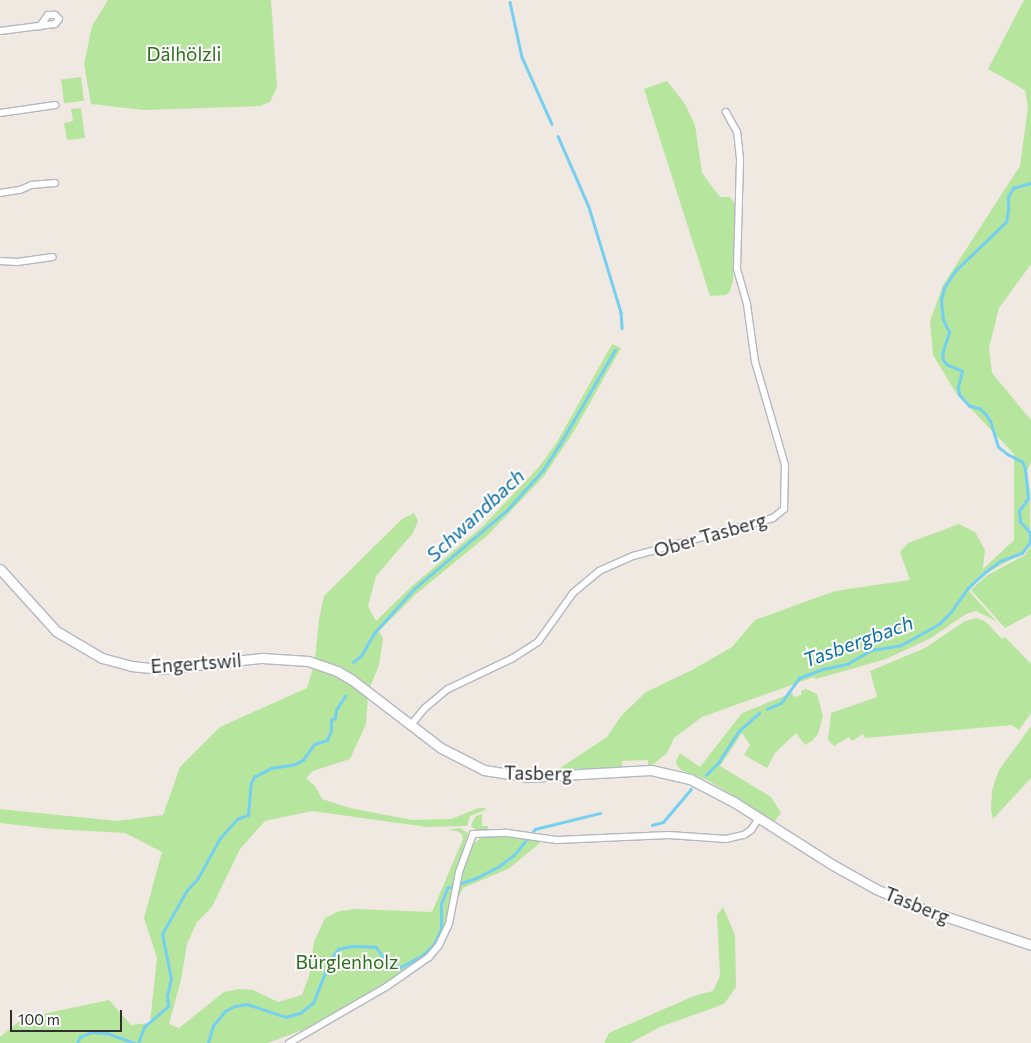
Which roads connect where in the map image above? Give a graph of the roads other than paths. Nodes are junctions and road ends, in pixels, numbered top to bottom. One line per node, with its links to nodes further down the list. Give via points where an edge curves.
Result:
1 (40, 26): 2 (street)
2 (0, 31)
3 (55, 105): 4 (street)
4 (0, 112)
5 (726, 112): 12 (street, Ober Tasberg, via 737,132 740,159 737,268 747,304 755,362 785,465 784,509 773,518 633,556 598,571 573,593 538,642 513,658 448,689)
6 (55, 182): 7 (street)
7 (0, 193)
8 (53, 257): 9 (street)
9 (0, 261)
10 (0, 569): 11 (main road, Engertswil, via 56,631 102,658 160,669 262,658 288,659 308,661)
11 (337, 671): 12 (main road, Tasberg, via 368,690)
12 (411, 725): 13 (main road, Tasberg, via 456,757 494,772 528,777 634,770 666,772 707,786)
13 (759, 818): 14 (main road, Tasberg, via 833,865 893,896); 15 (street, via 744,835 726,839 669,835 557,840 471,831 448,924 439,945 428,958 386,987)
14 (1031, 945)
15 (289, 1043)

